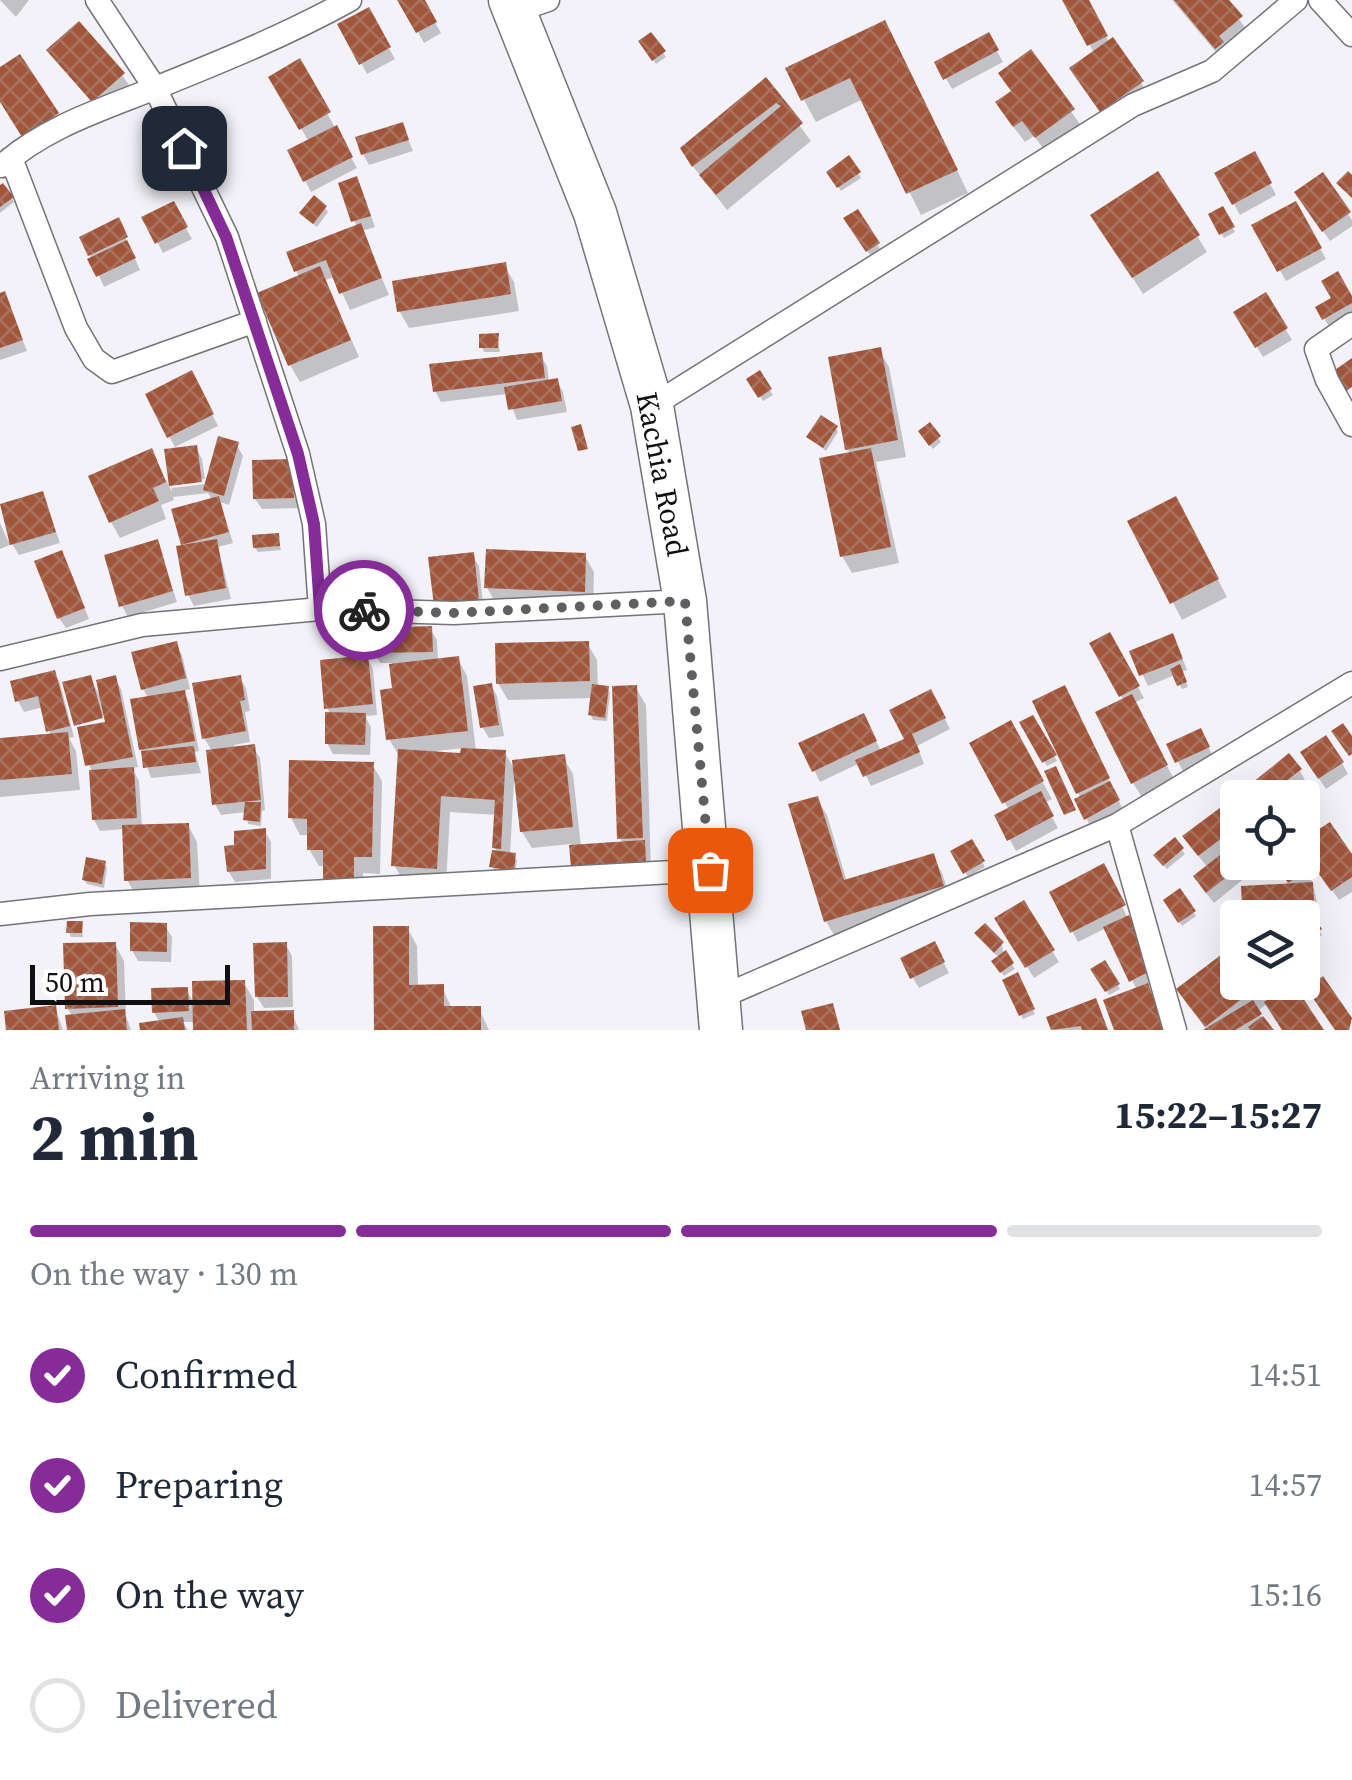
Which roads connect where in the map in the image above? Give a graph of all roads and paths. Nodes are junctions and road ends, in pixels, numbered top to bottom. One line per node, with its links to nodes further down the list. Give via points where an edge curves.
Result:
1 (97, 0): 7 (street)
2 (350, 0): 7 (street)
3 (1296, 0): 11 (street, via 1212,71 1133,105)
4 (1320, 0): 6 (street)
5 (525, 4): 11 (highway, Kachia Road)
6 (1352, 35)
7 (155, 88): 8 (street, via 99,110); 9 (street, via 226,237)
8 (5, 163): 9 (street, via 76,328 94,359 112,372)
9 (255, 321): 14 (street, via 314,524)
10 (1352, 324): 12 (street, via 1316,349)
11 (652, 406): 13 (highway, Kachia Road)
12 (1352, 425)
13 (685, 601): 14 (street, via 454,613); 18 (highway, Kachia Road)
14 (320, 608): 15 (street, via 142,626)
15 (0, 660)
16 (1352, 683): 17 (street)
17 (1117, 825): 20 (street); 21 (street)
18 (710, 870): 19 (street); 20 (highway, Kachia Road)
19 (0, 914)
20 (721, 1014)
21 (1175, 1030)

